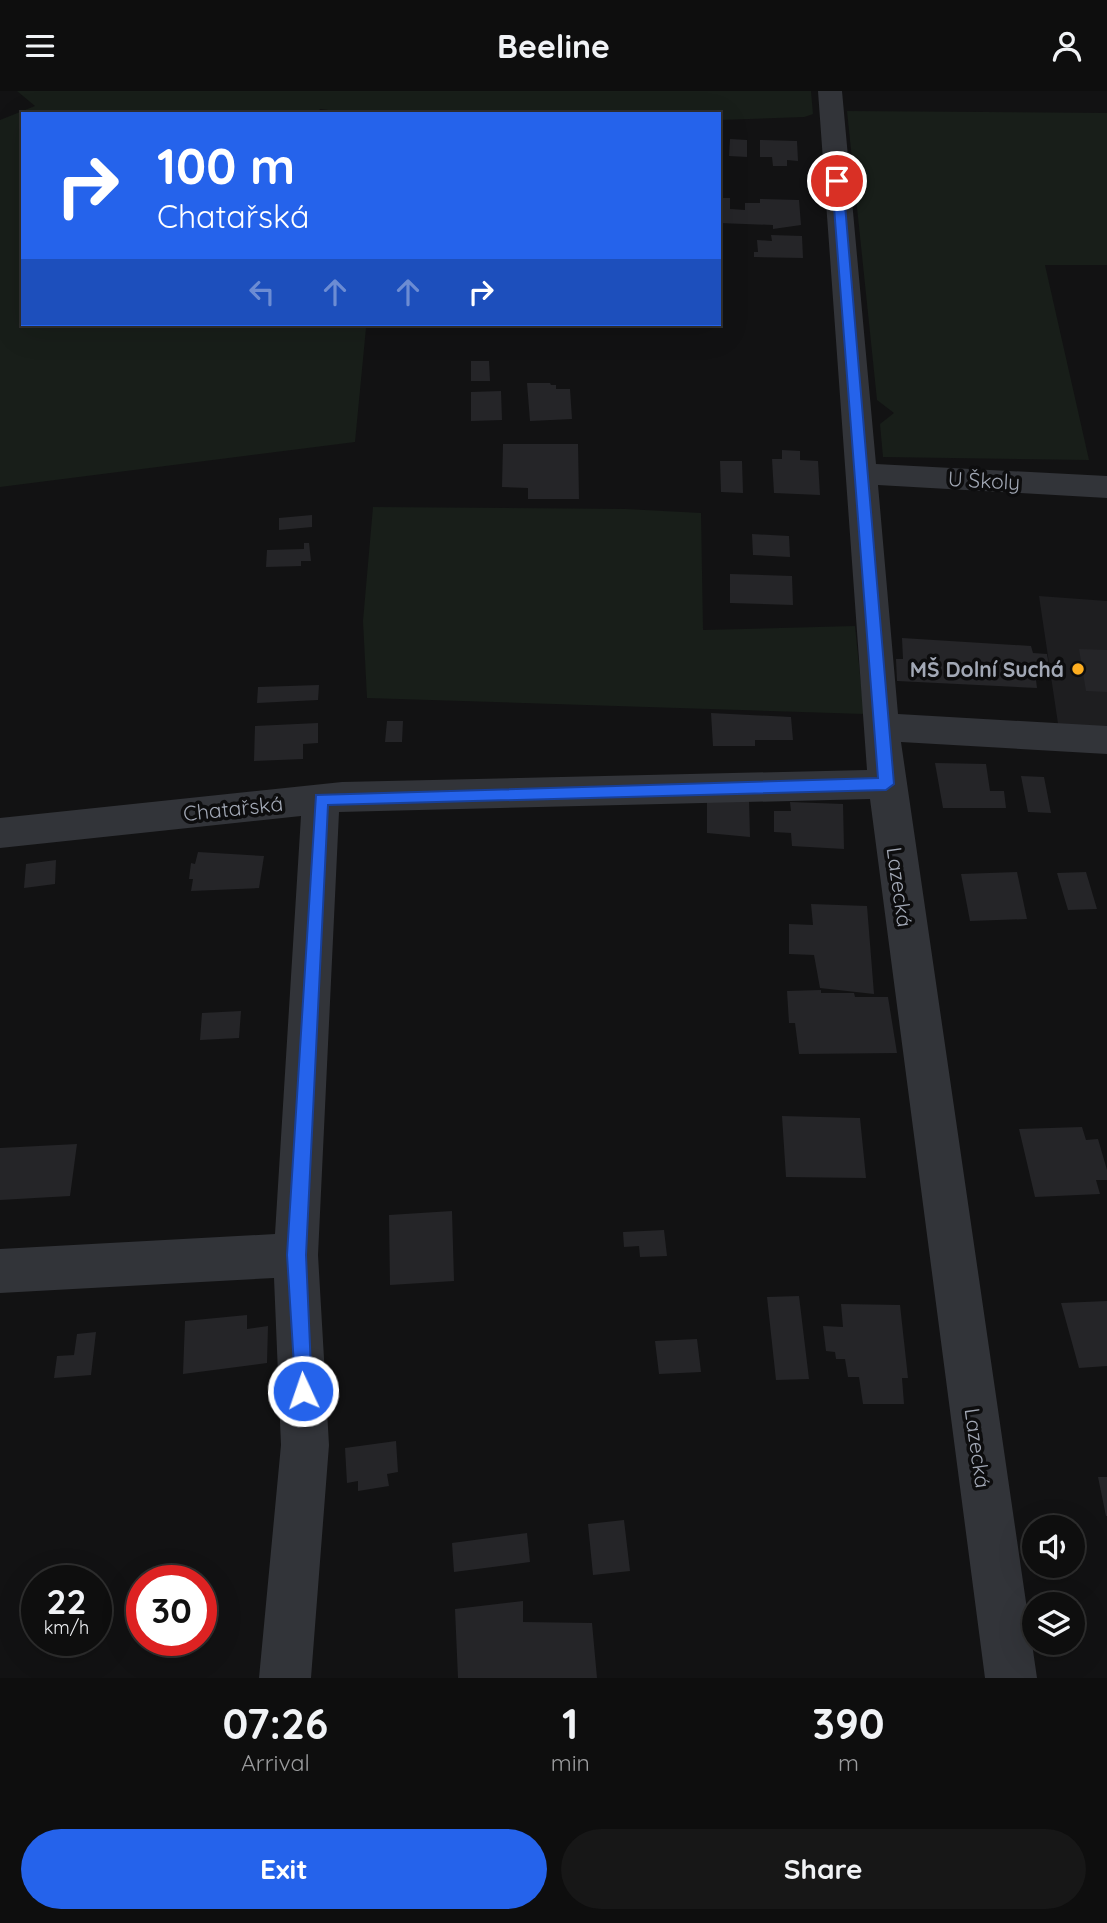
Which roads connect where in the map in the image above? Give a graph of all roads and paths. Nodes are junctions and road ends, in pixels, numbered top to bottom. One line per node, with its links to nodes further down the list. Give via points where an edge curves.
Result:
1 (830, 91): 2 (street, Lazecká)
2 (862, 474): 3 (street, U Školy); 4 (street, Lazecká)
3 (1107, 487)
4 (882, 727): 5 (street); 6 (street, Lazecká)
5 (1107, 740)
6 (886, 784): 7 (street, Chatařská); 12 (street, Lazecká)
7 (321, 799): 8 (street, Chatařská); 9 (street)
8 (0, 833)
9 (296, 1255): 10 (street); 11 (street, via 305,1445)
10 (0, 1271)
11 (285, 1678)
12 (1011, 1678)

